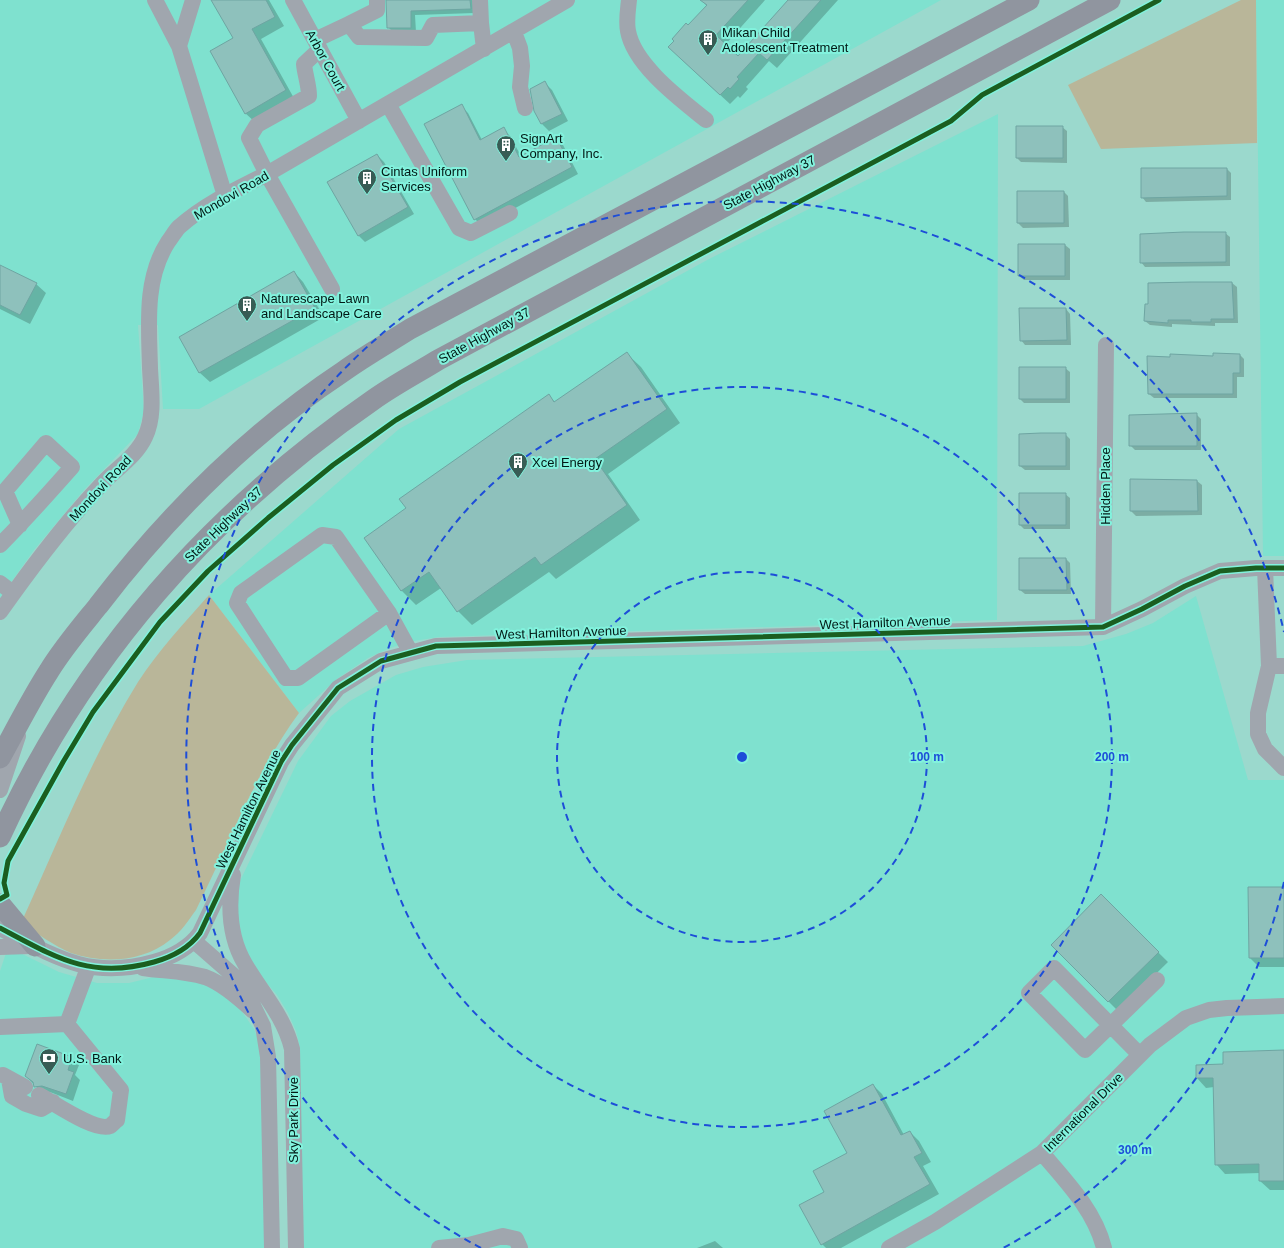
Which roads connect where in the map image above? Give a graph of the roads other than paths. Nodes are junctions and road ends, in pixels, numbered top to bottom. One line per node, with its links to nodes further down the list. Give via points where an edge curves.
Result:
1 (155, 0): 14 (street)
2 (193, 0): 14 (street)
3 (293, 0): 13 (street, Arbor Court)
4 (377, 0): 11 (street, via 377,10)
5 (480, 0): 10 (street)
6 (567, 0): 12 (street, Mondovi Road)
7 (629, 0): 18 (street, via 628,32 636,50 669,90)
8 (1029, 0): 36 (main road, via 410,329 343,371 238,454 188,501 150,542 58,658)
9 (1110, 0): 40 (main road, State Highway 37, via 438,360 374,399 314,443 255,491 203,540 124,633 59,726)
10 (480, 23): 11 (street, via 433,25 426,38 359,37); 15 (street)
11 (349, 24): 13 (street)
12 (514, 32): 15 (street, Mondovi Road); 17 (street, via 520,48 520,87)
13 (317, 44): 19 (street, Arbor Court); 20 (street, via 304,64 309,96 257,126 249,138)
14 (178, 46): 21 (street)
15 (484, 49): 16 (street, Mondovi Road)
16 (388, 104): 19 (street, Mondovi Road); 22 (street, via 459,228 471,233)
17 (525, 108)
18 (706, 120)
19 (359, 121): 20 (street, Mondovi Road)
20 (267, 174): 21 (street, Mondovi Road); 23 (street)
21 (225, 196): 30 (street, Mondovi Road, via 178,228 162,251 152,279 148,312 150,412 145,438 53,539)
22 (510, 213)
23 (332, 289)
24 (1106, 345): 33 (street, Hidden Place)
25 (20, 525): 25 (street, via 72,467 46,443 5,491); 26 (street)
26 (0, 545)
27 (1265, 568): 28 (street, West Hamilton Avenue); 33 (street, West Hamilton Avenue, via 1220,571); 35 (street)
28 (1284, 568)
29 (0, 583): 30 (street)
30 (13, 593): 31 (street, Mondovi Road)
31 (0, 612)
32 (389, 613): 32 (street, via 336,537 322,535 241,593 237,603 286,678 298,678); 34 (street)
33 (1104, 626): 34 (street, West Hamilton Avenue, via 436,646)
34 (411, 653): 41 (street, West Hamilton Avenue, via 381,661 338,688 281,762)
35 (1276, 666): 38 (street, via 1258,713 1258,734 1265,749)
36 (22, 719): 37 (main road); 39 (street)
37 (0, 758)
38 (1284, 768)
39 (0, 790)
40 (0, 836)
41 (236, 859): 44 (street, West Hamilton Avenue); 51 (street, Sky Park Drive, via 230,907 234,935 245,964)
42 (0, 904): 45 (main road)
43 (0, 928): 45 (street, West Hamilton Avenue)
44 (194, 941): 48 (street, West Hamilton Avenue, via 163,960); 50 (street, Sky Park Drive)
45 (35, 946): 46 (street); 47 (street, West Hamilton Avenue)
46 (0, 947)
47 (88, 968): 48 (street, West Hamilton Avenue); 54 (street)
48 (136, 968): 53 (street, Sky Park Drive, via 206,978 241,1000)
49 (1157, 980): 55 (street)
50 (242, 983): 51 (street, Sky Park Drive); 53 (street, Sky Park Drive)
51 (268, 999): 62 (street, Sky Park Drive, via 288,1033 292,1049)
52 (1284, 1006): 57 (street, International Drive, via 1228,1008 1194,1015 1164,1033)
53 (257, 1014): 61 (street, Sky Park Drive, via 263,1026 268,1057)
54 (67, 1024): 56 (street); 59 (street, via 121,1090 117,1120 109,1126 99,1126 75,1116)
55 (1111, 1024): 55 (street, via 1054,968 1028,993 1085,1050); 57 (street)
56 (0, 1027)
57 (1140, 1055): 60 (street, International Drive)
58 (4, 1076): 59 (street); 59 (street, via 12,1096 26,1104 41,1109)
59 (53, 1102)
60 (1042, 1153): 65 (street, International Drive, via 935,1222); 66 (street, via 1088,1212 1096,1225)
61 (272, 1248)
62 (296, 1248)
63 (439, 1248): 64 (street, via 469,1245 503,1236 516,1239)
64 (520, 1248)
65 (889, 1248)
66 (1104, 1248)

